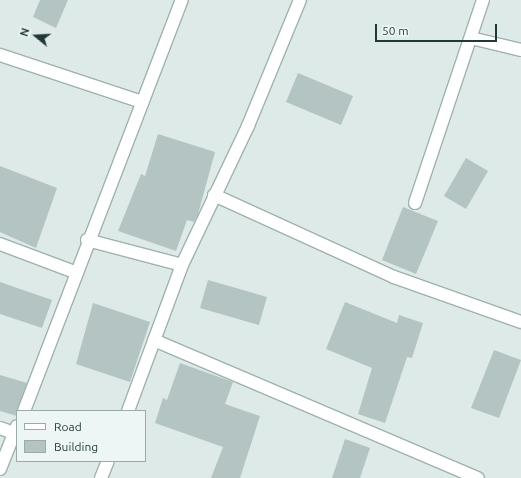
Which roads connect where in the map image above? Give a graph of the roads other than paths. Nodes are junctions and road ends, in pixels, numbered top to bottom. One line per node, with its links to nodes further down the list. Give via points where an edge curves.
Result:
1 (182, 0): 7 (street)
2 (300, 0): 8 (street, via 248,126)
3 (483, 0): 4 (street)
4 (471, 38): 5 (street); 9 (street)
5 (521, 50)
6 (0, 55): 7 (street)
7 (142, 102): 10 (street)
8 (214, 195): 12 (street); 14 (street, via 394,277)
9 (415, 203)
10 (87, 240): 12 (street); 13 (street)
11 (0, 244): 13 (street)
12 (182, 265): 15 (street)
13 (75, 272): 16 (street)
14 (521, 322)
15 (154, 340): 17 (street); 23 (street)
16 (24, 410)
17 (128, 410)
18 (0, 428): 19 (street)
19 (16, 429): 21 (street)
20 (108, 462): 22 (street)
21 (0, 469)
22 (102, 478)
23 (478, 478)

